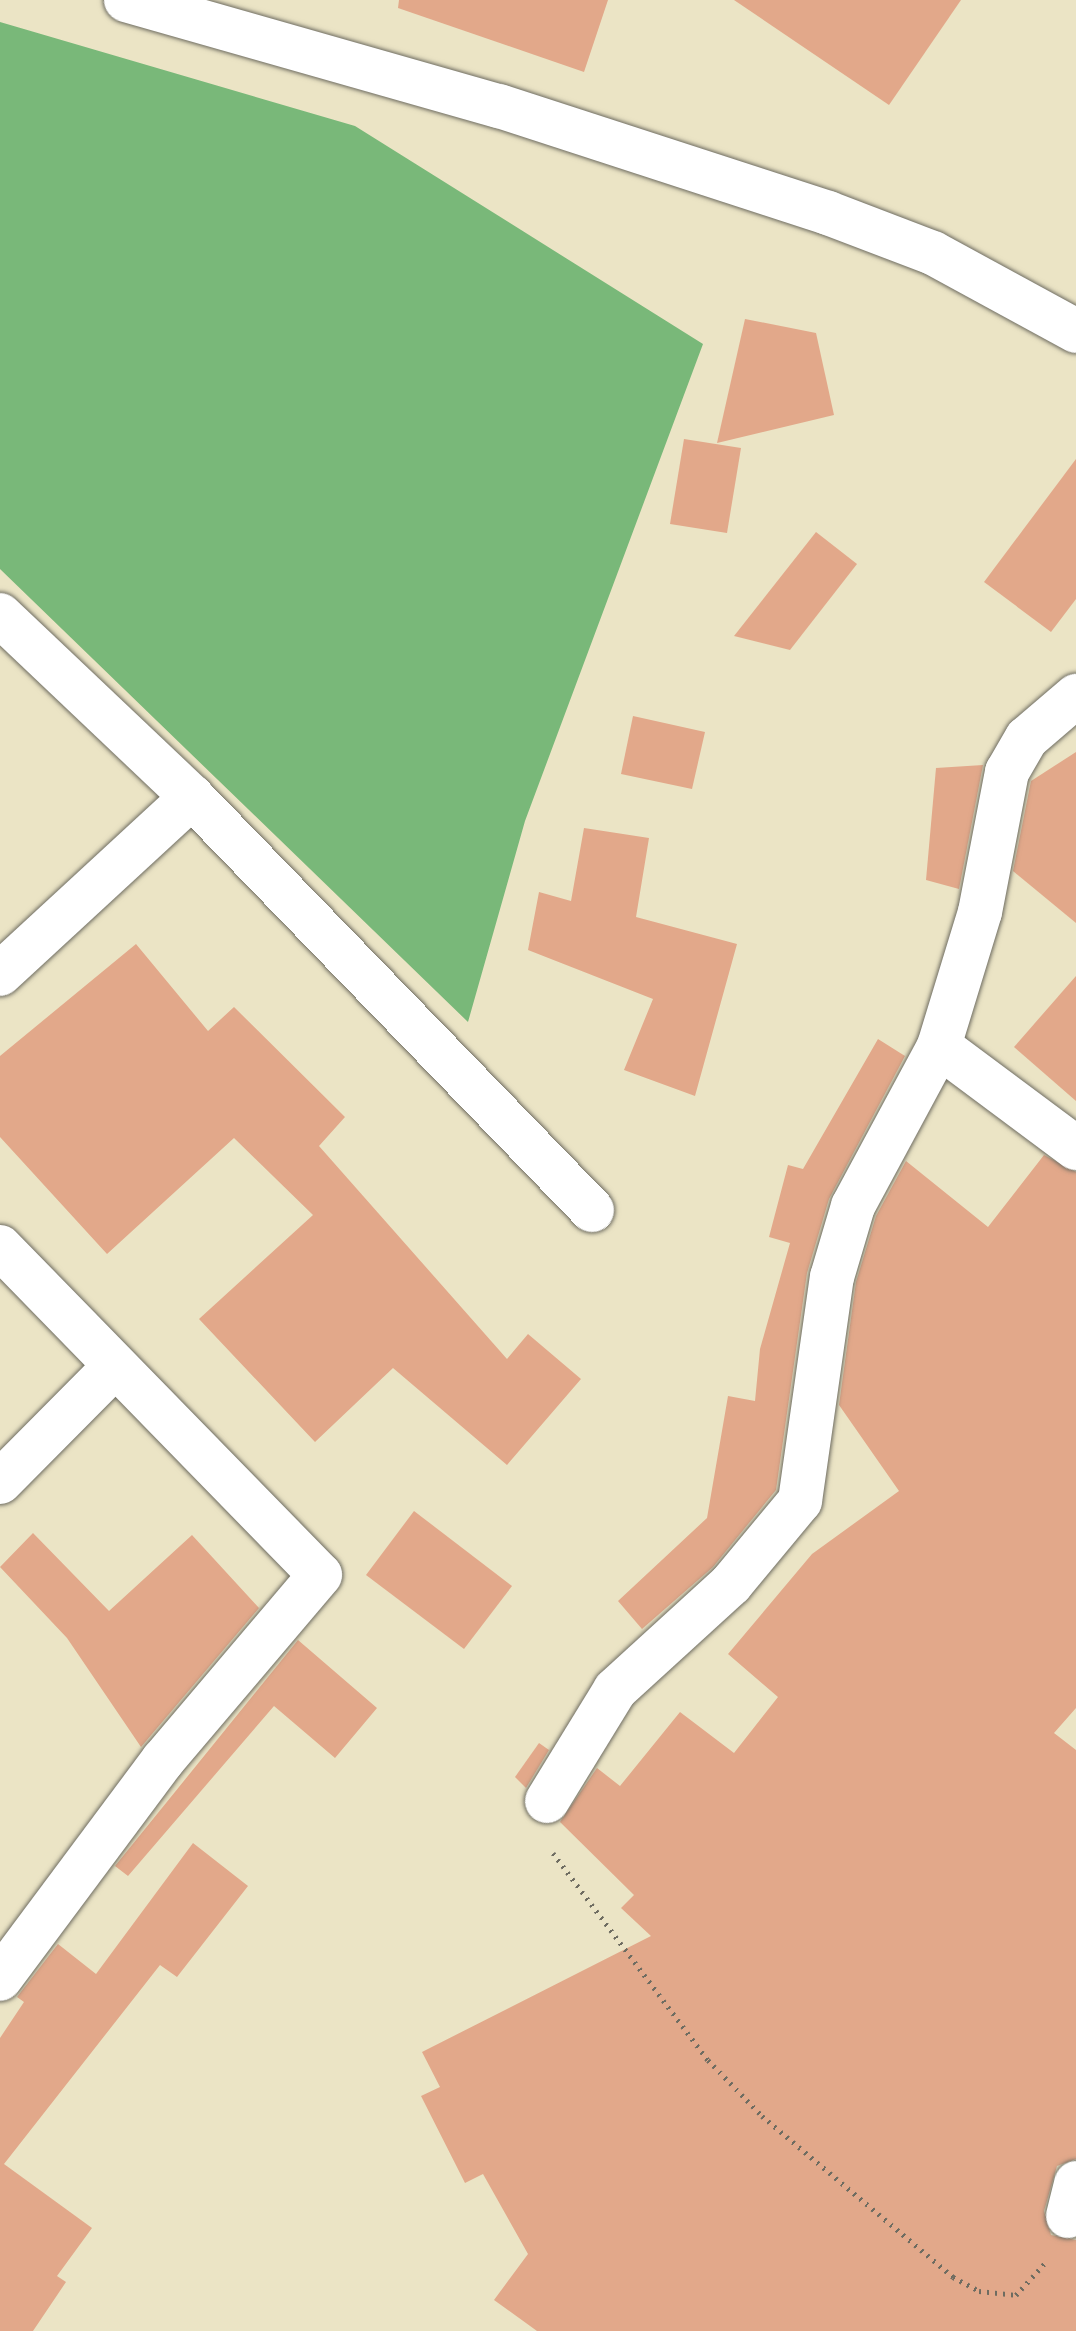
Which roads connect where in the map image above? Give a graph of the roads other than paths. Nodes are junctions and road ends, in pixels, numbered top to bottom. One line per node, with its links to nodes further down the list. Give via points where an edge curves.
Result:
1 (126, 0): 2 (street, via 499,106 933,253)
2 (1076, 331)
3 (0, 615): 5 (street)
4 (1076, 696): 7 (street, via 1027,738 1007,772 980,912)
5 (192, 797): 6 (street); 9 (street)
6 (0, 974)
7 (939, 1046): 8 (street); 13 (street, via 871,1168 840,1246 800,1501 731,1584 615,1690)
8 (1076, 1148)
9 (592, 1210)
10 (0, 1247): 11 (street)
11 (115, 1366): 12 (street); 14 (street, via 320,1575 163,1760)
12 (0, 1482)
13 (547, 1801)
14 (0, 1979)

